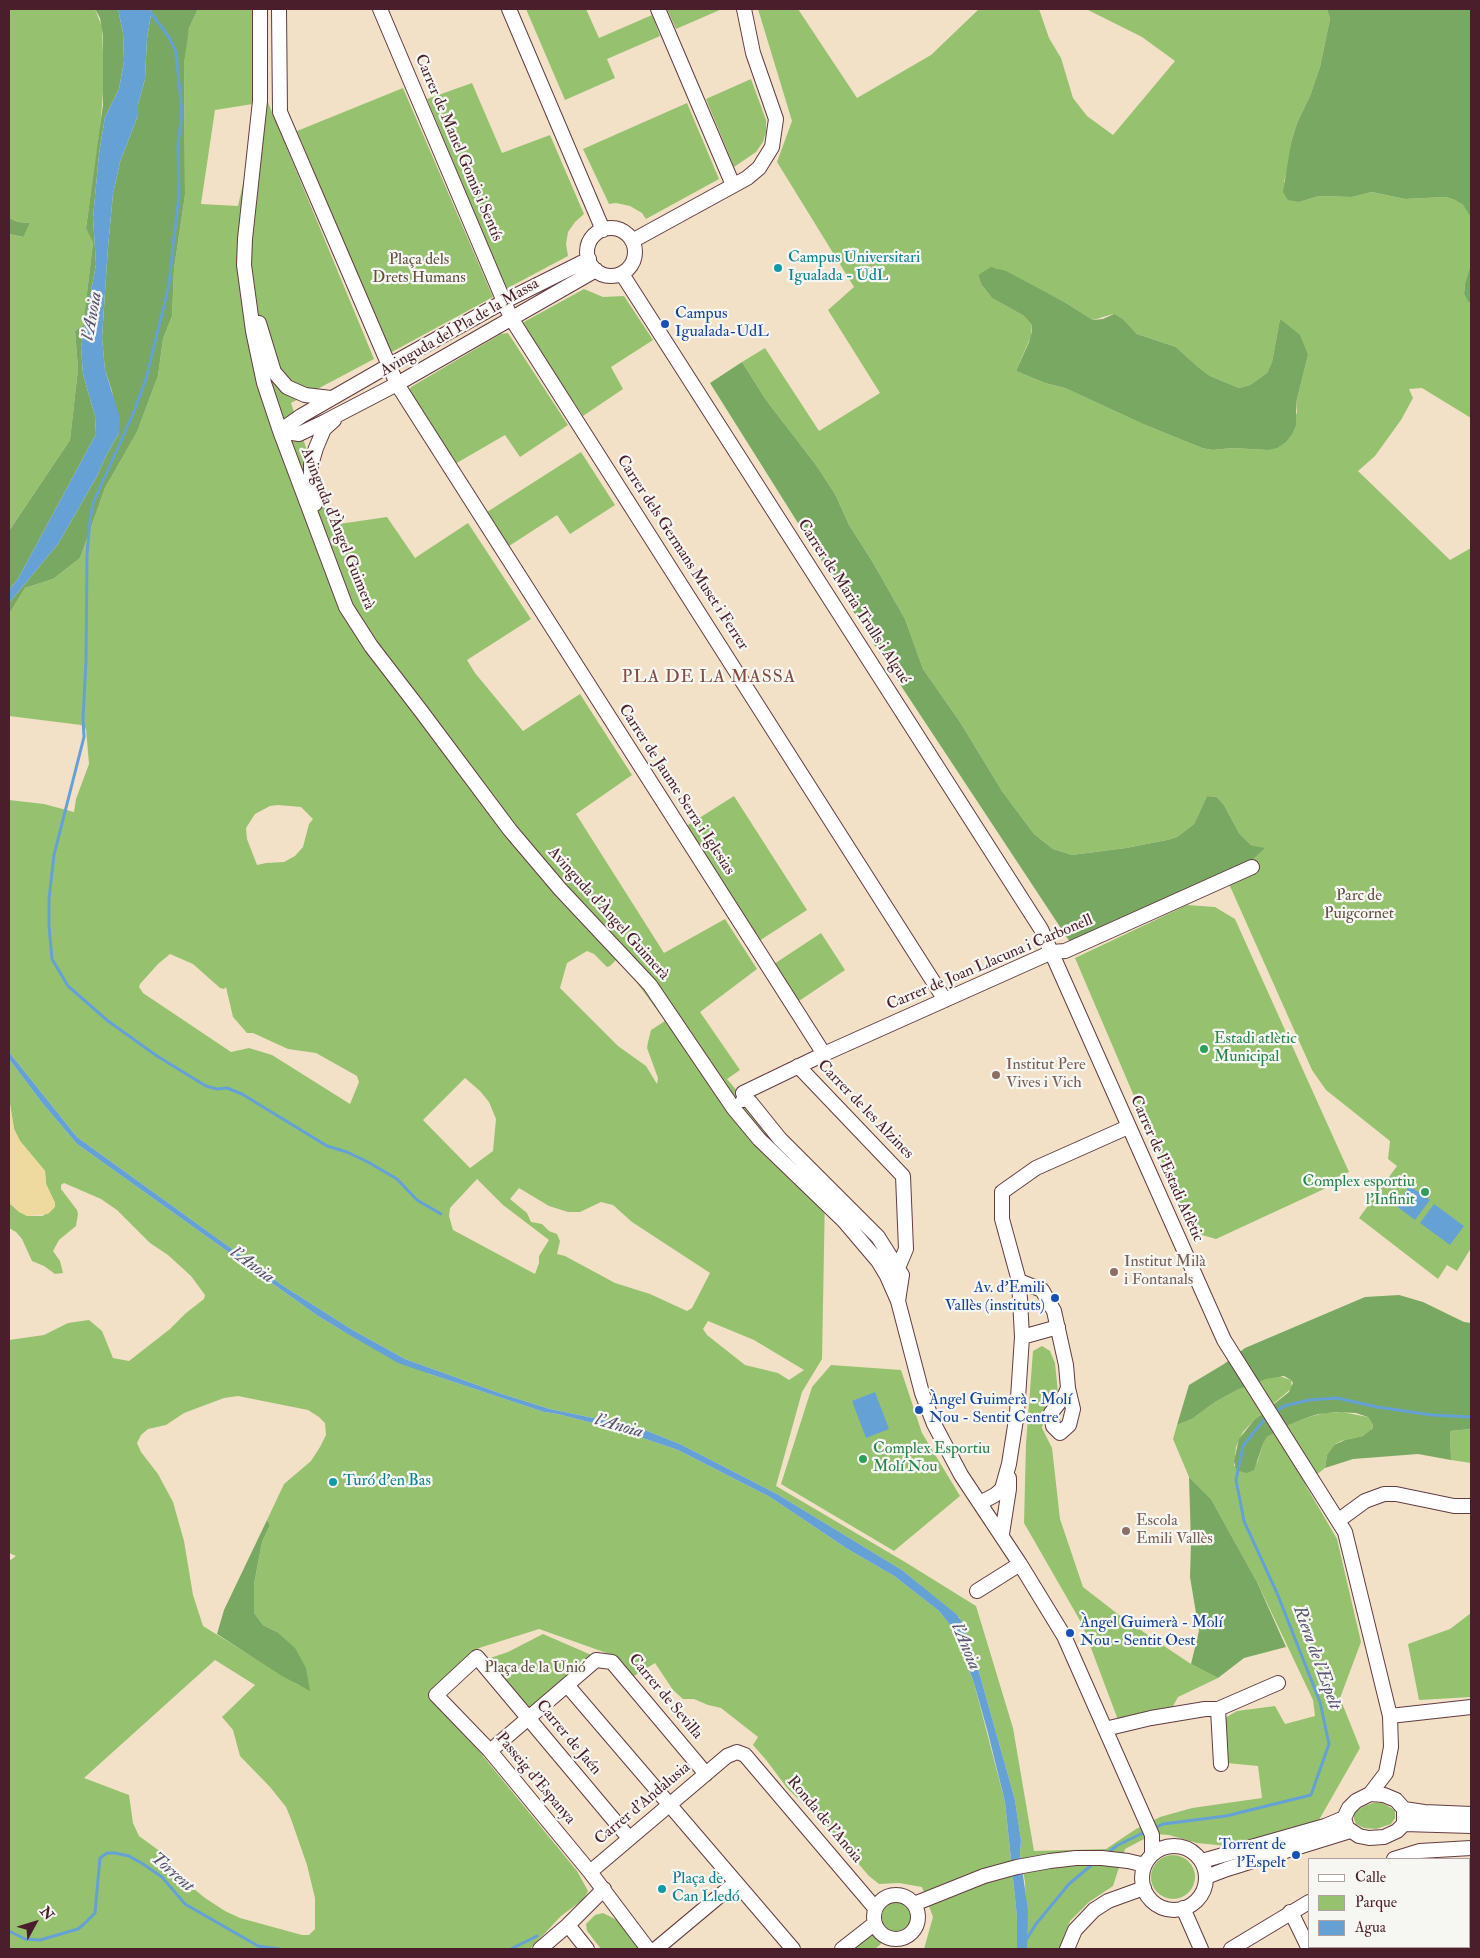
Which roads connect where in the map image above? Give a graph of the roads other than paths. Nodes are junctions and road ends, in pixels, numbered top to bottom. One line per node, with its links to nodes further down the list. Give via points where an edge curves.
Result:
1 (260, 9): 11 (street, Avinguda d'Àngel Guimerà, via 260,100)
2 (279, 9): 15 (street, Carrer de Jaume Serra i Iglesias, via 280,112)
3 (380, 9): 13 (street, Carrer de Manel Gomis i Sentís)
4 (509, 9): 8 (street)
5 (658, 9): 7 (street)
6 (744, 9): 7 (street, via 753,53 776,119 772,147 759,168)
7 (733, 185): 9 (street)
8 (603, 230): 9 (street, via 620,230); 10 (street, via 588,248)
9 (632, 241): 12 (street, via 634,260)
10 (592, 264): 12 (street, via 608,276); 13 (street, Avinguda del Pla de la Massa); 14 (street, Avinguda del Pla de la Massa)
11 (244, 265): 17 (street, via 255,293 259,323 274,372 287,388 305,396); 19 (street, Avinguda d'Àngel Guimerà, via 264,383)
12 (622, 274): 22 (street, Carrer de Maria Trulls i Algué, via 897,702)
13 (503, 302): 14 (street, Carrer dels Germans Muset i Ferrer); 15 (street, Avinguda del Pla de la Massa)
14 (511, 318): 16 (street, Avinguda del Pla de la Massa); 23 (street, Carrer dels Germans Muset i Ferrer)
15 (388, 366): 16 (street, Carrer de Jaume Serra i Iglesias); 17 (street, Avinguda del Pla de la Massa)
16 (397, 384): 18 (street, Avinguda del Pla de la Massa); 24 (street, Carrer de Jaume Serra i Iglesias)
17 (331, 398): 19 (street, Avinguda del Pla de la Massa)
18 (340, 414): 19 (street, Avinguda del Pla de la Massa, via 299,434); 20 (street, Avinguda del Pla de la Massa, via 324,429 316,448 311,490)
19 (280, 431): 20 (street, Avinguda d'Àngel Guimerà, via 346,607)
20 (371, 646): 26 (street, Avinguda d'Àngel Guimerà, via 542,870 650,984 723,1094)
21 (1252, 866): 22 (street, Carrer de Joan Llacuna i Carbonell, via 1065,951)
22 (1052, 952): 23 (street, Carrer de Joan Llacuna i Carbonell); 27 (street, Carrer de l'Estadi Atlètic)
23 (945, 1000): 24 (street, Carrer de Joan Llacuna i Carbonell)
24 (824, 1054): 25 (street, Carrer de Joan Llacuna i Carbonell)
25 (798, 1066): 26 (street, Carrer de Joan Llacuna i Carbonell); 28 (street, Carrer de les Alzines, via 903,1176 906,1249)
26 (740, 1101): 28 (street, Avinguda d'Àngel Guimerà, via 759,1139)
27 (1128, 1127): 29 (street, via 1036,1168 1002,1192 1002,1219); 36 (street, Carrer de l'Estadi Atlètic, via 1231,1353)
28 (893, 1272): 34 (street, Avinguda d'Àngel Guimerà, via 928,1410 947,1452)
29 (1018, 1281): 30 (street, via 1042,1290 1054,1312); 31 (street)
30 (1058, 1328): 31 (street); 32 (street)
31 (1022, 1337): 33 (street, via 1017,1413)
32 (1068, 1388)
33 (1009, 1464): 34 (street, via 1002,1489); 37 (street)
34 (980, 1503): 37 (street, Avinguda d'Àngel Guimerà)
35 (1471, 1506): 36 (street, via 1384,1494 1365,1501)
36 (1339, 1520): 45 (street, Carrer de l'Estadi Atlètic, via 1345,1532)
37 (1002, 1534): 38 (street, Avinguda d'Àngel Guimerà)
38 (1020, 1564): 39 (street); 47 (street, Avinguda d'Àngel Guimerà, via 1064,1636)
39 (977, 1591)
40 (1278, 1684): 44 (street)
41 (567, 1685): 46 (street, Carrer de Sevilla); 52 (street, Carrer de Sevilla, via 596,1660 612,1662); 54 (street)
42 (436, 1695): 46 (street, Carrer de Jaén, via 477,1657); 48 (street, Passeig d'Espanya)
43 (1471, 1707): 45 (street)
44 (1218, 1709): 47 (street, via 1151,1718); 50 (street)
45 (1390, 1716): 51 (street, Carrer de l'Estadi Atlètic, via 1391,1747)
46 (529, 1718): 48 (street, Carrer de Sevilla); 61 (street, Carrer de Jaén)
47 (1105, 1729): 62 (street, Avinguda d'Àngel Guimerà)
48 (490, 1751): 66 (street, Passeig d'Espanya)
49 (745, 1755): 52 (street, Carrer d'Andalusia, via 737,1752 727,1756); 73 (street, Ronda de l'Anoia)
50 (1221, 1764)
51 (1386, 1773): 53 (street); 55 (street)
52 (706, 1774): 54 (street, Carrer d'Andalusia)
53 (1370, 1794): 55 (street, via 1384,1796); 57 (street, via 1356,1801)
54 (669, 1805): 61 (street, Carrer d'Andalusia); 68 (street)
55 (1400, 1805): 56 (street, via 1424,1812); 58 (street)
56 (1471, 1814)
57 (1344, 1818): 60 (street); 65 (street)
58 (1404, 1824): 59 (street); 60 (street, via 1391,1835 1378,1838 1359,1836)
59 (1471, 1826)
60 (1350, 1831): 67 (street)
61 (629, 1838): 66 (street, Carrer d'Andalusia)
62 (1152, 1843): 65 (street, via 1190,1850); 69 (street, via 1142,1881); 72 (street, via 1128,1860 1076,1858 1017,1867 984,1876)
63 (1471, 1848): 64 (street, via 1420,1851)
64 (1397, 1858)
65 (1202, 1861): 67 (street)
66 (590, 1872): 70 (street, Passeig d'Espanya)
67 (1206, 1877): 74 (street, via 1197,1900)
68 (735, 1882): 83 (street); 84 (street)
69 (1144, 1888): 74 (street, via 1160,1906); 87 (street, via 1108,1901 1094,1910 1075,1930)
70 (604, 1889): 77 (street); 82 (street, Passeig d'Espanya)
71 (1308, 1903): 75 (street)
72 (914, 1904): 73 (street, via 904,1896 893,1895); 78 (street, via 918,1923)
73 (875, 1908): 76 (street)
74 (1183, 1908): 88 (street)
75 (1290, 1912): 79 (street); 89 (street)
76 (874, 1924): 78 (street, via 881,1934); 85 (street)
77 (568, 1925): 80 (street); 81 (street)
78 (900, 1942): 86 (street)
79 (1308, 1947)
80 (540, 1949)
81 (587, 1949)
82 (648, 1949)
83 (656, 1949)
84 (793, 1949)
85 (842, 1949)
86 (879, 1949)
87 (1067, 1949)
88 (1201, 1949)
89 (1231, 1949)

